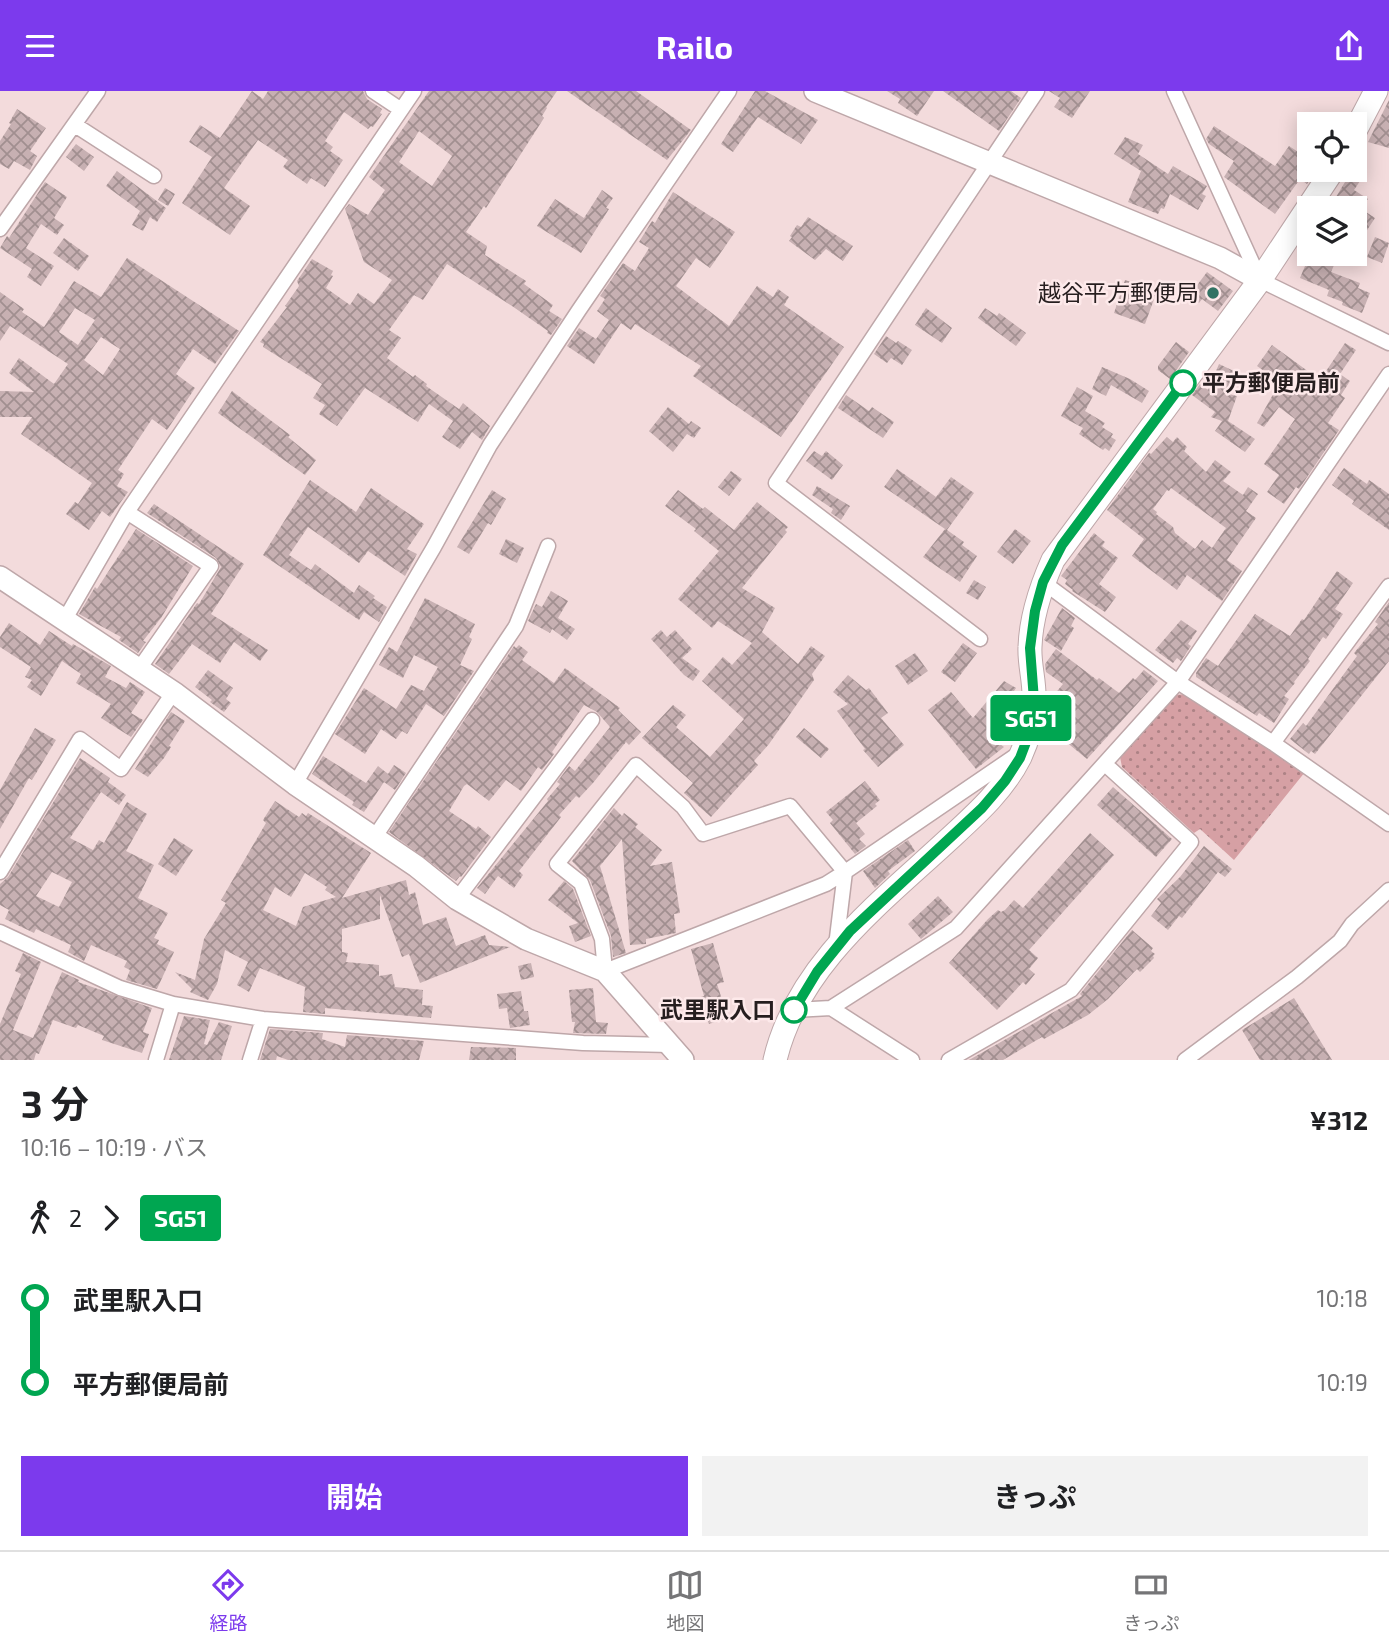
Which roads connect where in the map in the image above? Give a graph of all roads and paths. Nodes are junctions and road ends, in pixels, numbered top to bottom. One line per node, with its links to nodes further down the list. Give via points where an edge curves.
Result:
1 (97, 91): 11 (street)
2 (373, 91): 9 (street)
3 (414, 91): 9 (street)
4 (729, 91): 33 (street, via 490,445)
5 (815, 91): 12 (street)
6 (1037, 91): 12 (street)
7 (1174, 91): 16 (street)
8 (1376, 91): 10 (main road)
9 (400, 109): 19 (street)
10 (1365, 112)
11 (75, 125): 13 (street); 15 (street)
12 (991, 163): 16 (street, via 1220,258); 25 (street, via 776,483)
13 (154, 176)
14 (1325, 182): 16 (main road)
15 (0, 229)
16 (1260, 280): 17 (street); 22 (main road, via 1062,545)
17 (1389, 343)
18 (1389, 374): 27 (street)
19 (127, 512): 24 (street); 26 (street, via 211,566)
20 (548, 545): 35 (street, via 516,626)
21 (0, 577): 24 (street)
22 (1043, 582): 27 (street); 31 (main road, via 1030,648 1034,700)
23 (1389, 586): 30 (street)
24 (65, 619): 26 (street)
25 (981, 639)
26 (139, 669): 28 (street)
27 (1178, 683): 30 (street); 32 (street)
28 (173, 693): 33 (street); 37 (street, via 121,769 80,739)
29 (592, 720): 39 (street)
30 (1273, 743): 34 (street)
31 (1022, 752): 36 (street); 41 (main road, via 982,808)
32 (1105, 764): 44 (street, via 956,929); 52 (street, via 1191,842 1071,990)
33 (295, 784): 35 (street)
34 (1389, 824)
35 (374, 838): 39 (street)
36 (845, 871): 41 (street); 42 (street, via 826,884); 42 (street, via 790,806 703,834 683,807 636,765 557,864 581,883 602,939)
37 (0, 872)
38 (1389, 890): 53 (street, via 1297,977)
39 (457, 899): 42 (street, via 526,939)
40 (0, 932): 43 (street, via 120,988)
41 (835, 949): 45 (main road)
42 (605, 971): 47 (street)
43 (173, 1004): 46 (street); 48 (street)
44 (831, 1008): 45 (street); 51 (street)
45 (794, 1010): 50 (main road)
46 (262, 1019): 47 (street); 49 (street)
47 (676, 1053)
48 (156, 1060)
49 (250, 1060)
50 (775, 1060)
51 (912, 1060)
52 (949, 1060)
53 (1185, 1060)

